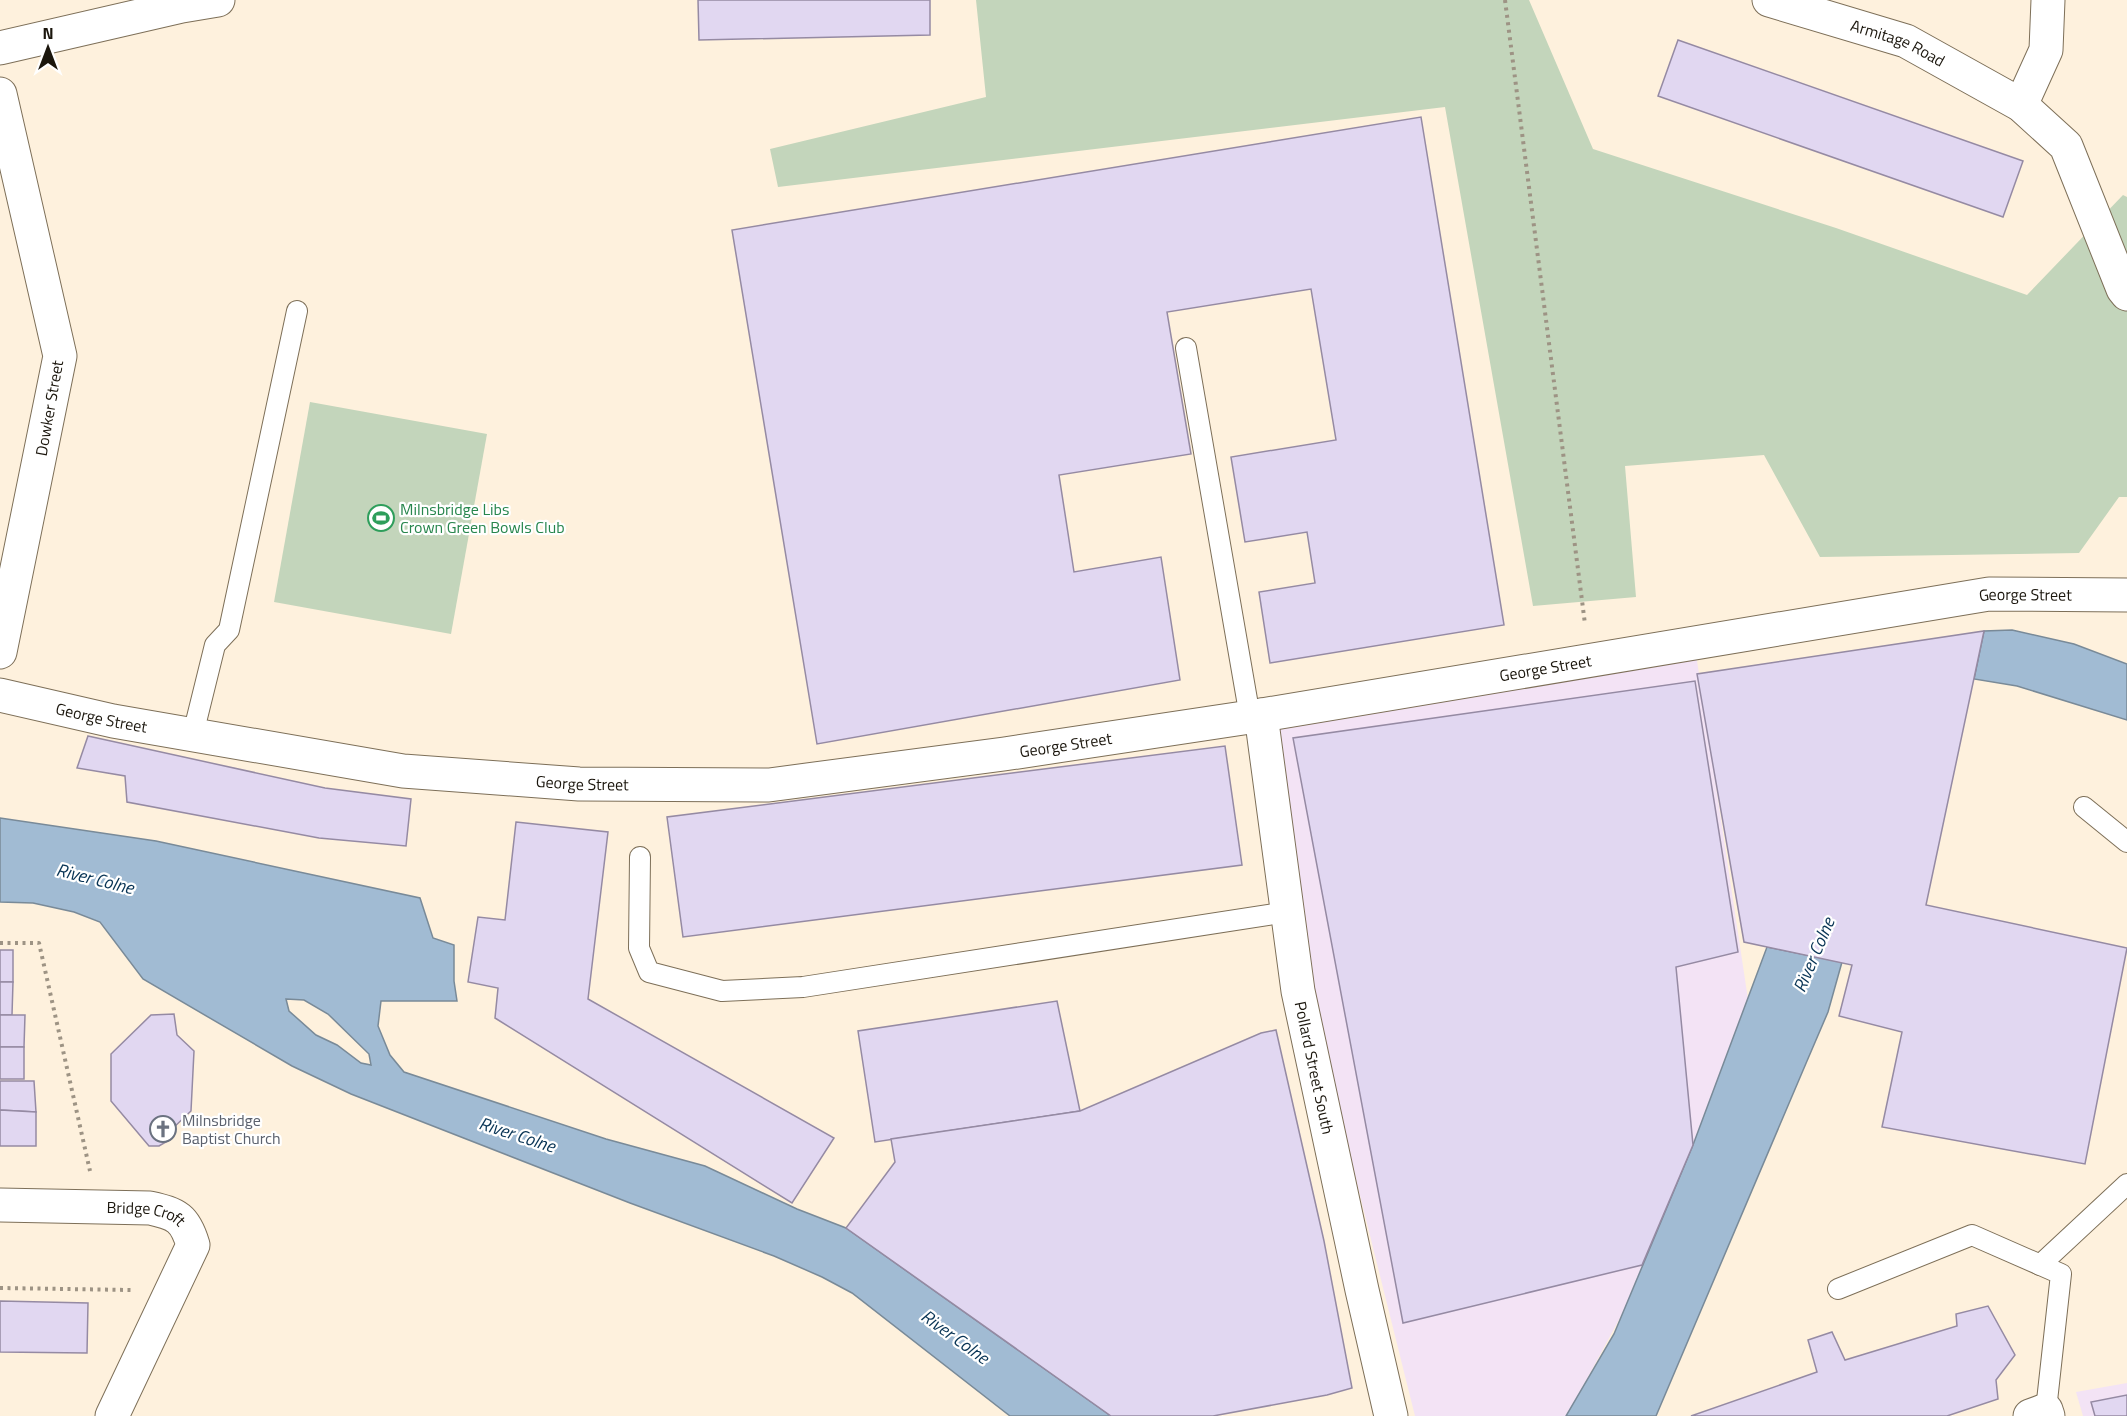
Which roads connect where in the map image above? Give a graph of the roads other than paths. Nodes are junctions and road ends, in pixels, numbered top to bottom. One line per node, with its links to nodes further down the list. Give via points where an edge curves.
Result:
1 (218, 0): 4 (street)
2 (1769, 0): 6 (street, Armitage Road, via 1906,41)
3 (2048, 0): 6 (street, via 2046,50)
4 (0, 48)
5 (0, 94): 11 (street, Dowker Street, via 60,356)
6 (2021, 105): 7 (street, Armitage Road, via 2066,146)
7 (2127, 294)
8 (297, 311): 14 (lane, via 229,630 215,645)
9 (1186, 348): 13 (lane)
10 (2127, 595): 13 (street, George Street, via 1989,594)
11 (0, 652)
12 (0, 695): 14 (street, George Street, via 113,721)
13 (1256, 716): 14 (street, George Street, via 769,785 579,784 402,771); 18 (street, Pollard Street South)
14 (194, 734)
15 (2084, 807): 16 (lane)
16 (2127, 842)
17 (640, 857): 18 (lane, via 639,948 649,972 722,991 803,987)
18 (1287, 912): 25 (street, Pollard Street South, via 1298,991)
19 (2127, 1184): 21 (lane)
20 (0, 1205): 24 (street, Bridge Croft, via 158,1209 174,1213 188,1228 194,1245)
21 (2040, 1265): 22 (lane, via 1972,1235); 23 (lane, via 2061,1274 2053,1359)
22 (1838, 1289)
23 (2041, 1414)
24 (112, 1416)
25 (1391, 1416)

